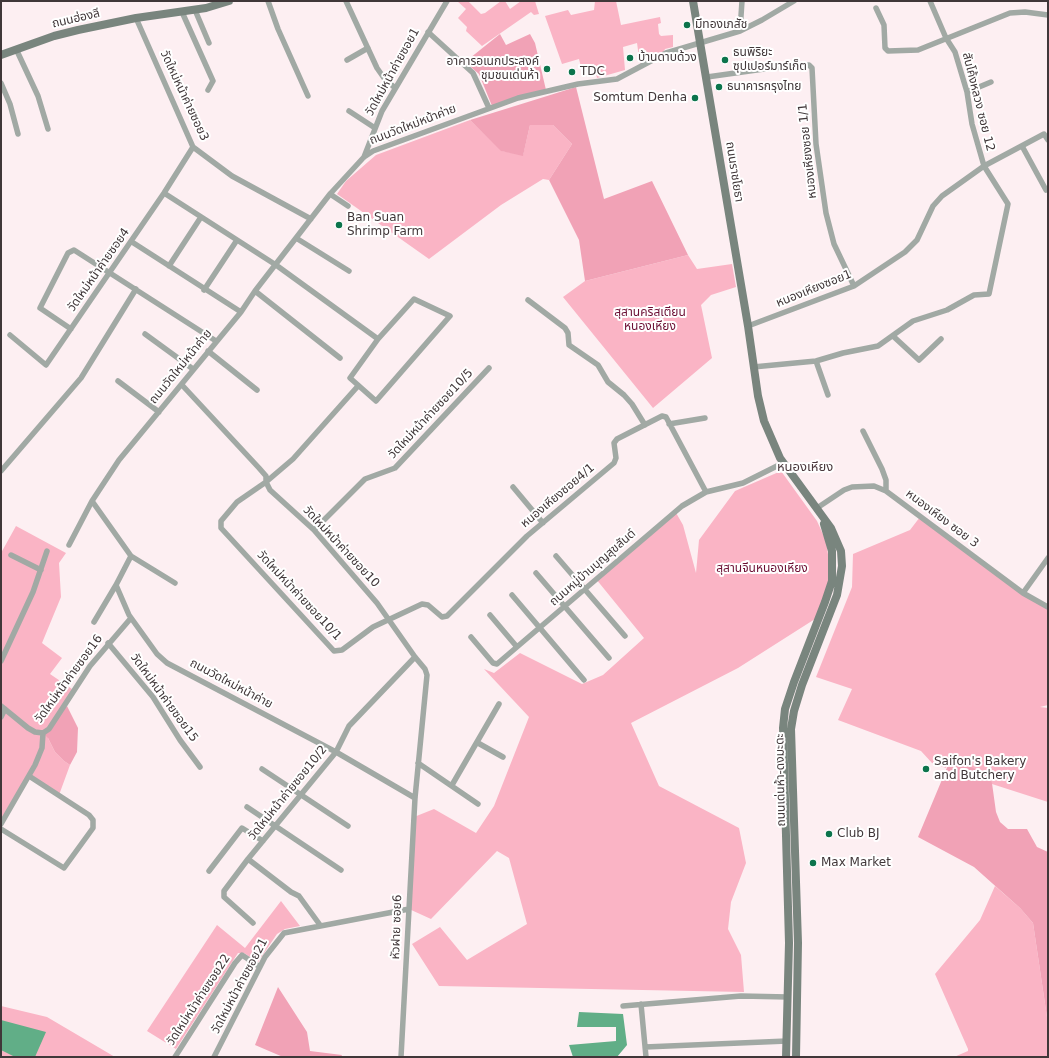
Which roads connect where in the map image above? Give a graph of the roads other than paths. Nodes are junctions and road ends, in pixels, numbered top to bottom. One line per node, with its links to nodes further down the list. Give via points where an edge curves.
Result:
1 (229, 1): 10 (main road, ถนนฮ่องลี)
2 (268, 1): 29 (street)
3 (346, 1): 19 (street)
4 (447, 1): 15 (street, วัดใหม่หน้าค่ายซอย1)
5 (694, 1): 17 (main road, ถนนราชโยธา)
6 (742, 1): 14 (street)
7 (794, 1): 14 (street, ถนนวัดใหม่หน้าค่าย)
8 (930, 1): 16 (street, สันโค้งหลวง ซอย 12)
9 (876, 8): 16 (street, via 884,25 885,48 888,51 918,50)
10 (195, 10): 11 (main road, ถนนฮ่องลี); 18 (street)
11 (182, 12): 13 (main road, ถนนฮ่องลี); 27 (street, via 213,82)
12 (1048, 16): 16 (street, via 1025,12 1010,13)
13 (136, 18): 20 (main road, ถนนฮ่องลี, via 54,36); 37 (street, วัดใหม่หน้าค่ายซอย3)
14 (740, 31): 17 (street, ถนนวัดใหม่หน้าค่าย)
15 (428, 32): 26 (street, วัดใหม่หน้าค่ายซอย1); 30 (street, via 473,73)
16 (946, 38): 28 (street, สันโค้งหลวง ซอย 12, via 955,52)
17 (700, 42): 23 (main road, ถนนราชโยธา); 30 (street, ถนนวัดใหม่หน้าค่าย, via 666,53 616,79 578,84 518,98)
18 (209, 43)
19 (368, 48): 22 (street); 26 (street, via 384,78)
20 (17, 51): 21 (main road, ถนนฮ่องลี); 33 (street, via 38,96)
21 (1, 55)
22 (347, 60)
23 (707, 77): 53 (street, หนองเหียงซอย 1/1, via 802,65 809,65 812,68 816,144 826,213 834,244); 59 (main road, ถนนราชโยธา)
24 (991, 82): 28 (street)
25 (1, 84): 34 (street, via 10,104)
26 (395, 88): 32 (street, วัดใหม่หน้าค่ายซอย1)
27 (208, 90)
28 (967, 92): 39 (street, สันโค้งหลวง ซอย 12, via 972,124)
29 (308, 96)
30 (489, 108): 38 (street, ถนนวัดใหม่หน้าค่าย)
31 (349, 111): 32 (street)
32 (375, 128): 38 (street, วัดใหม่หน้าค่ายซอย1)
33 (48, 129)
34 (18, 134)
35 (1048, 140): 36 (street, หนองเหียงซอย1, via 1044,134)
36 (1022, 146): 39 (street, หนองเหียงซอย1); 40 (street)
37 (193, 148): 41 (street, วัดใหม่หน้าค่ายซอย4); 45 (street, วัดใหม่หน้าค่ายซอย3, via 232,176)
38 (364, 157): 42 (street, ถนนวัดใหม่หน้าค่าย)
39 (984, 166): 53 (street, หนองเหียงซอย1, via 942,196 933,206 917,240 905,252); 63 (street, สันโค้งหลวง ซอย 12, via 1008,204 989,294 974,295 947,310 913,321)
40 (1046, 190)
41 (164, 193): 44 (street); 48 (street, วัดใหม่หน้าค่ายซอย4)
42 (330, 194): 43 (street); 45 (street, ถนนวัดใหม่หน้าค่าย)
43 (348, 206)
44 (200, 217): 47 (street); 50 (street)
45 (311, 218): 46 (street, ถนนวัดใหม่หน้าค่าย)
46 (296, 238): 49 (street, ถนนวัดใหม่หน้าค่าย); 51 (street)
47 (237, 240): 49 (street); 55 (street)
48 (132, 242): 50 (street); 52 (street, วัดใหม่หน้าค่ายซอย4)
49 (276, 265): 56 (street, ถนนวัดใหม่หน้าค่าย); 64 (street)
50 (169, 266): 55 (street)
51 (349, 271)
52 (110, 273): 54 (street); 60 (street, วัดใหม่หน้าค่ายซอย4); 60 (street, via 74,250 68,253 40,308)
53 (854, 286): 59 (street, หนองเหียงซอย1)
54 (136, 289): 66 (street); 85 (street, via 81,378)
55 (204, 290): 58 (street)
56 (255, 291): 58 (street, ถนนวัดใหม่หน้าค่าย); 69 (street)
57 (528, 300): 82 (street, via 565,328 569,345 598,366 608,382 632,404)
58 (241, 312): 66 (street, ถนนวัดใหม่หน้าค่าย)
59 (748, 326): 67 (main road, ถนนราชโยธา)
60 (71, 329): 62 (street, วัดใหม่หน้าค่ายซอย4, via 46,365)
61 (145, 334): 73 (street)
62 (10, 335)
63 (892, 336): 65 (street, via 919,360); 70 (street, via 878,346)
64 (378, 339): 76 (street, via 350,378); 76 (street, via 414,299 450,316 376,401)
65 (941, 339)
66 (216, 341): 68 (street, ถนนวัดใหม่หน้าค่าย)
67 (751, 346): 71 (main road, ถนนเด่นห้า-ดงมะดะ)
68 (208, 351): 73 (street, ถนนวัดใหม่หน้าค่าย); 77 (street)
69 (340, 358)
70 (816, 361): 71 (street); 78 (street)
71 (754, 367): 84 (main road, ถนนเด่นห้า-ดงมะดะ, via 764,421)
72 (489, 368): 93 (street, วัดใหม่หน้าค่ายซอย10/5, via 395,468 365,479)
73 (193, 369): 75 (street, ถนนวัดใหม่หน้าค่าย)
74 (118, 381): 79 (street)
75 (182, 385): 79 (street, ถนนวัดใหม่หน้าค่าย); 86 (street, วัดใหม่หน้าค่ายซอย10, via 266,476)
76 (358, 386): 86 (street, via 293,459)
77 (258, 390)
78 (828, 395)
79 (159, 412): 90 (street, ถนนวัดใหม่หน้าค่าย, via 119,460)
80 (705, 418): 81 (street)
81 (669, 424): 82 (street, หนองเหียงซอย4/1, via 666,417 662,416); 89 (street)
82 (644, 425): 92 (street, หนองเหียงซอย4/1, via 617,439 614,443 614,463)
83 (862, 431): 88 (street, via 882,469)
84 (783, 463): 89 (street, ถนนหมู่บ้านบุญสุขสันต์, via 743,483); 91 (main road, ถนนเด่นห้า-ดงมะดะ)
85 (1, 470)
86 (266, 482): 93 (street, วัดใหม่หน้าค่ายซอย10, via 270,490); 112 (street, วัดใหม่หน้าค่ายซอย10/1, via 237,502 221,521 221,528 334,651 342,650 373,627)
87 (513, 487): 92 (street)
88 (886, 491): 91 (street, หนองเหียง ซอย 3, via 874,486 852,487); 105 (street, หนองเหียง ซอย 3)
89 (706, 492): 104 (street, ถนนหมู่บ้านบุญสุขสันต์, via 682,506)
90 (92, 501): 94 (street, ถนนวัดใหม่หน้าค่าย); 97 (street)
91 (817, 508): 106 (main road, ถนนเด่นห้า-ดงมะดะ, via 831,528 840,551 842,566)
92 (543, 523): 112 (street, หนองเหียงซอย4/1, via 447,616 442,617 428,605 422,604)
93 (314, 530): 112 (street, วัดใหม่หน้าค่ายซอย10)
94 (69, 545)
95 (47, 551): 100 (street)
96 (11, 555): 100 (street)
97 (131, 556): 102 (street); 103 (street)
98 (556, 556): 104 (street)
99 (1047, 561): 105 (street)
100 (40, 570): 121 (street)
101 (536, 573): 108 (street)
102 (175, 583)
103 (116, 585): 111 (street, ถนนวัดใหม่หน้าค่าย); 113 (street)
104 (585, 589): 108 (street, ถนนหมู่บ้านบุญสุขสันต์); 115 (street)
105 (1023, 593): 109 (street, หนองเหียง ซอย 3)
106 (833, 594): 151 (main road, ถนนเด่นห้า-ดงมะดะ, via 794,682 785,709 783,728); 155 (main road, ถนนเด่นห้า-ดงมะดะ, via 802,685 791,729 798,943)
107 (512, 595): 114 (street)
108 (564, 607): 114 (street, ถนนหมู่บ้านบุญสุขสันต์); 120 (street)
109 (1048, 607)
110 (490, 615): 118 (street)
111 (131, 618): 117 (street, วัดใหม่หน้าค่ายซอย16); 128 (street, ถนนวัดใหม่หน้าค่าย, via 157,654 167,663)
112 (389, 620): 119 (street, วัดใหม่หน้าค่ายซอย10)
113 (94, 622)
114 (540, 628): 118 (street, ถนนหมู่บ้านบุญสุขสันต์); 122 (street)
115 (626, 636)
116 (471, 637): 118 (street, ถนนหมู่บ้านบุญสุขสันต์, via 492,663 498,664)
117 (108, 643): 126 (street, วัดใหม่หน้าค่ายซอย16, via 49,729); 131 (street, วัดใหม่หน้าค่ายซอย15, via 152,697)
118 (518, 647)
119 (415, 657): 128 (street, วัดใหม่หน้าค่ายซอย10/2, via 349,726); 130 (street, หัวฝาย ซอย6, via 425,668 427,675)
120 (609, 658)
121 (1, 661)
122 (584, 680)
123 (499, 704): 127 (street)
124 (3, 707): 125 (street); 126 (street, วัดใหม่หน้าค่ายซอย16, via 34,732)
125 (1, 717)
126 (43, 733): 133 (street, via 42,748)
127 (478, 743): 129 (street); 134 (street)
128 (336, 752): 135 (street, วัดใหม่หน้าค่ายซอย10/2); 136 (street, ถนนวัดใหม่หน้าค่าย)
129 (503, 757)
130 (418, 763): 134 (street); 136 (street, หัวฝาย ซอย6)
131 (200, 767)
132 (262, 769): 135 (street)
133 (29, 776): 139 (street); 142 (street, via 89,815 93,820 93,828 64,868)
134 (452, 785): 137 (street)
135 (301, 795): 140 (street, วัดใหม่หน้าค่ายซอย10/2); 141 (street)
136 (415, 798): 147 (street, หัวฝาย ซอย6)
137 (478, 804)
138 (248, 807): 140 (street)
139 (1, 824)
140 (276, 825): 143 (street, วัดใหม่หน้าค่ายซอย10/2); 145 (street)
141 (348, 826)
142 (1, 828)
143 (263, 841): 144 (street, วัดใหม่หน้าค่ายซอย10/2); 146 (street, via 242,828)
144 (248, 859): 148 (street, วัดใหม่หน้าค่ายซอย10/2, via 223,895); 149 (street, via 300,896)
145 (341, 870)
146 (208, 871)
147 (409, 909): 149 (street, วัดใหม่หน้าค่ายซอย21); 160 (street, หัวฝาย ซอย6)
148 (253, 923)
149 (320, 925): 150 (street, วัดใหม่หน้าค่ายซอย21, via 284,933)
150 (260, 967): 158 (street, วัดใหม่หน้าค่ายซอย22, via 242,955); 159 (street, วัดใหม่หน้าค่ายซอย21)
151 (788, 996): 152 (street, via 741,996); 154 (main road, ถนนเด่นห้า-ดงมะดะ)
152 (641, 1004): 153 (street); 157 (street)
153 (623, 1006)
154 (787, 1032): 155 (main road); 156 (main road, ถนนเด่นห้า-ดงมะดะ)
155 (796, 1032): 163 (main road, ถนนเด่นห้า-ดงมะดะ)
156 (787, 1041): 157 (street); 162 (main road, ถนนเด่นห้า-ดงมะดะ)
157 (645, 1047): 161 (street)
158 (175, 1057)
159 (214, 1057)
160 (401, 1057)
161 (646, 1057)
162 (786, 1057)
163 (796, 1057)

